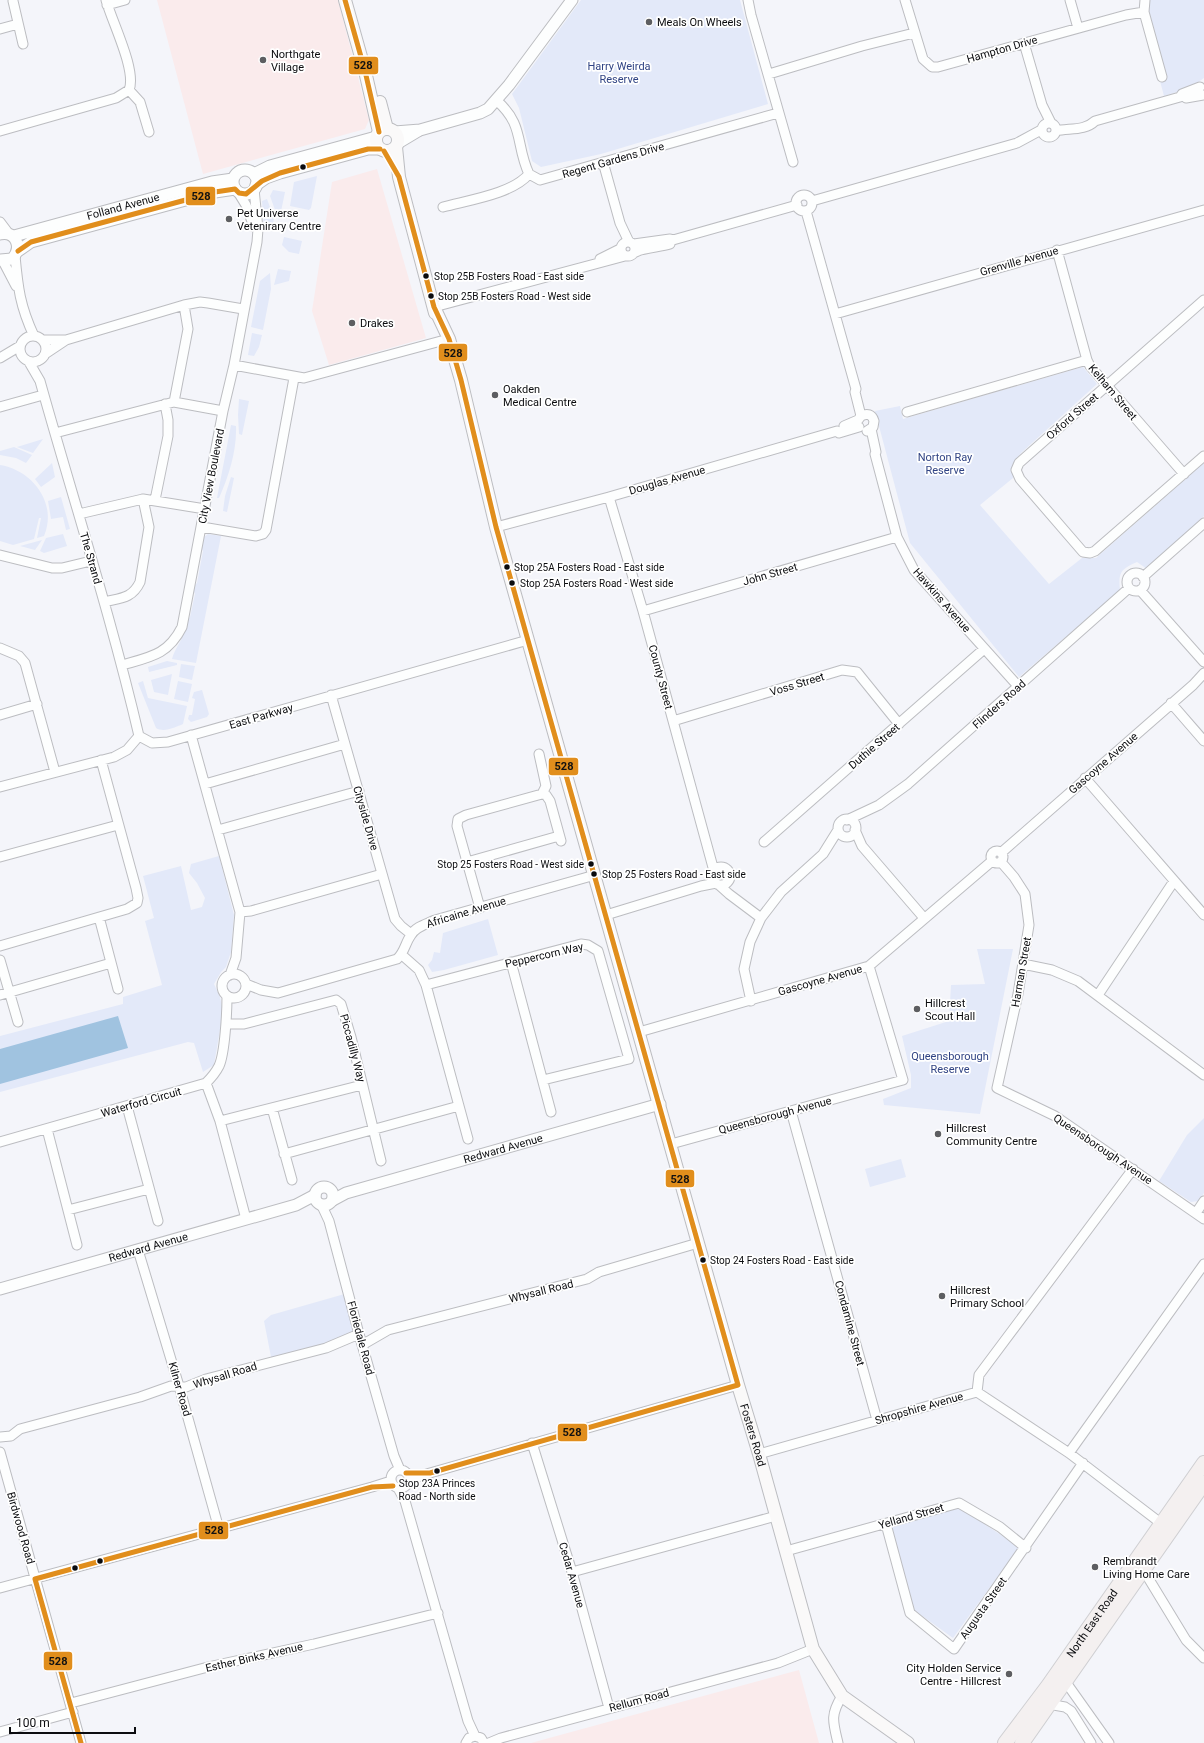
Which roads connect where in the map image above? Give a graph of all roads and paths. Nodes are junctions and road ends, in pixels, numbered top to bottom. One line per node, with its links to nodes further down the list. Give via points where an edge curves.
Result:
1 (125, 0): 10 (street)
2 (345, 0): 27 (main road, Fosters Road, via 365,72)
3 (354, 0): 27 (main road, Fosters Road)
4 (572, 0): 22 (street)
5 (748, 0): 18 (street)
6 (905, 0): 15 (street, Hampton Drive)
7 (1070, 0): 13 (street)
8 (1144, 0): 11 (street)
9 (13, 1): 12 (street)
10 (106, 3): 20 (street, via 130,69)
11 (1144, 12): 13 (street, Hampton Drive); 19 (street)
12 (18, 24): 14 (street); 17 (street)
13 (1078, 28): 16 (street, Hampton Drive)
14 (0, 29)
15 (914, 33): 16 (street, Hampton Drive, via 923,59 932,67); 18 (street)
16 (1024, 43): 24 (street)
17 (23, 44)
18 (769, 74): 23 (street)
19 (1162, 77)
20 (130, 90): 25 (street, via 116,98); 26 (street, via 140,102)
21 (1203, 90): 24 (street, via 1183,98 1095,121 1058,123)
22 (496, 100): 27 (street, via 480,113); 31 (street, via 513,118)
23 (778, 113): 29 (street, Regent Gardens Drive); 30 (street)
24 (1049, 128): 35 (street, via 1017,143)
25 (0, 132)
26 (149, 132)
27 (389, 137): 28 (main road, via 391,151); 32 (main road, Fosters Road); 33 (street, via 270,166)
28 (382, 150): 32 (main road, Fosters Road); 33 (street, via 368,149 280,173)
29 (603, 162): 31 (street, Regent Gardens Drive, via 540,180); 42 (street)
30 (793, 162)
31 (529, 174): 37 (street, via 522,182 505,190)
32 (399, 177): 50 (main road, Fosters Road)
33 (255, 183): 34 (street, via 245,194); 34 (street, via 249,171 241,171 235,176); 44 (street, City View Boulevard, via 258,229)
34 (236, 187): 41 (street, Folland Avenue, via 212,182); 44 (street, City View Boulevard, via 253,221); 45 (street, Folland Avenue, via 31,242)
35 (812, 201): 36 (street, via 801,196 797,200); 39 (street)
36 (797, 205): 39 (street, via 800,210); 42 (street, via 673,240)
37 (443, 207)
38 (1204, 210): 43 (street, Grenville Avenue)
39 (806, 211): 53 (street, Hawkins Avenue)
40 (0, 222): 41 (street)
41 (7, 235): 45 (street, via 17,240)
42 (627, 248): 50 (street, via 601,264 598,262)
43 (1057, 250): 53 (street, Grenville Avenue); 62 (street, Kelham Street)
44 (254, 252): 51 (street, City View Boulevard)
45 (16, 253): 46 (street, Folland Avenue, via 12,259); 47 (street)
46 (1, 260): 47 (street)
47 (18, 291): 52 (street)
48 (1204, 300): 66 (street, Oxford Street)
49 (184, 305): 51 (street, via 200,302); 56 (street); 68 (street, via 188,329)
50 (434, 307): 57 (main road, Fosters Road); 74 (main road, Fosters Road, via 449,339)
51 (243, 309): 63 (street, City View Boulevard)
52 (24, 314): 54 (street); 58 (street)
53 (835, 314): 72 (street, Hawkins Avenue)
54 (34, 336): 55 (street); 58 (street)
55 (43, 340): 56 (street); 59 (street, via 46,347)
56 (66, 340): 59 (street)
57 (441, 341): 64 (street, via 312,377); 74 (main road, Fosters Road)
58 (21, 343): 60 (street); 61 (street, via 20,355)
59 (43, 357): 61 (street); 65 (street, The Strand)
60 (1, 358): 61 (street)
61 (26, 360): 65 (street, The Strand)
62 (1086, 360): 66 (street, Kelham Street); 71 (street)
63 (234, 365): 64 (street); 70 (street, City View Boulevard)
64 (294, 378): 83 (street, via 266,530 256,536)
65 (40, 381): 67 (street, The Strand)
66 (1106, 386): 76 (street, Kelham Street); 76 (street, Oxford Street, via 1019,463 1016,470 1020,479 1083,552 1095,551)
67 (43, 395): 69 (street); 73 (street, The Strand)
68 (170, 403): 70 (street); 73 (street); 79 (street, via 168,436)
69 (0, 407)
70 (223, 411): 80 (street, City View Boulevard)
71 (907, 412)
72 (864, 423): 77 (street, Douglas Avenue); 85 (street, Hawkins Avenue, via 876,452)
73 (55, 433): 81 (street, The Strand)
74 (477, 452): 84 (main road, Fosters Road)
75 (1204, 456): 76 (street)
76 (1184, 474)
77 (609, 497): 84 (street, Douglas Avenue); 92 (street, County Street)
78 (143, 499): 79 (street); 81 (street); 91 (street, via 149,527 140,582 131,595)
79 (155, 500): 80 (street)
80 (205, 509): 83 (street, City View Boulevard)
81 (79, 514): 87 (street, The Strand)
82 (1204, 523): 88 (street)
83 (202, 527): 97 (street, City View Boulevard, via 182,627 177,638 158,655)
84 (496, 528): 93 (main road, Fosters Road)
85 (897, 537): 92 (street, John Street); 95 (street, Hawkins Avenue, via 914,570)
86 (0, 555): 87 (street, via 52,568)
87 (92, 561): 91 (street, The Strand)
88 (1143, 577): 89 (street, via 1132,575 1127,582); 90 (street, via 1144,586)
89 (1129, 588): 90 (street); 99 (street, Flinders Road)
90 (1140, 590): 96 (street)
91 (104, 602): 97 (street, The Strand)
92 (643, 611): 104 (street, County Street)
93 (528, 640): 100 (street, East Parkway); 132 (main road, Fosters Road)
94 (0, 648): 102 (street, via 19,656 25,663)
95 (984, 649): 99 (street, Hawkins Avenue); 105 (street, Duthie Street)
96 (1204, 662): 98 (street)
97 (122, 665): 107 (street, The Strand)
98 (1204, 673): 101 (street, Gascoyne Avenue)
99 (1018, 686): 118 (street, Flinders Road, via 908,784)
100 (331, 696): 106 (street, East Parkway); 109 (street, Cityside Drive)
101 (1171, 703): 108 (street); 113 (street, Gascoyne Avenue)
102 (37, 704): 103 (street); 112 (street)
103 (0, 715)
104 (673, 721): 105 (street, Voss Street, via 842,670 857,672); 133 (street, County Street)
105 (899, 724): 125 (street, Duthie Street)
106 (192, 735): 107 (street, East Parkway, via 168,742 152,743); 114 (street)
107 (139, 736): 111 (street, via 127,750)
108 (1204, 741)
109 (345, 744): 114 (street); 116 (street, Cityside Drive)
110 (539, 754): 117 (street, via 546,778)
111 (101, 760): 112 (street); 120 (street)
112 (55, 772): 115 (street)
113 (1085, 778): 130 (street, Gascoyne Avenue, via 1002,852 1004,856); 135 (street)
114 (205, 784): 122 (street)
115 (0, 787)
116 (359, 791): 122 (street); 131 (street, Cityside Drive)
117 (542, 794): 129 (street, via 466,814 458,819 457,826); 129 (street, via 550,801 560,839)
118 (864, 813): 119 (street, Flinders Road); 121 (street, Flinders Road)
119 (847, 820): 121 (street, via 852,822); 123 (street, via 840,823)
120 (118, 825): 128 (street); 141 (street, via 136,888 137,903 127,909)
121 (855, 828): 124 (street, via 853,835); 126 (street)
122 (218, 830): 138 (street)
123 (838, 830): 124 (street, via 841,835); 127 (street)
124 (847, 837): 126 (street); 127 (street)
125 (764, 842)
126 (862, 846): 143 (street)
127 (827, 848): 142 (street, via 781,892)
128 (0, 857)
129 (467, 862): 137 (street)
130 (997, 862): 143 (street, Gascoyne Avenue); 151 (street, Harman Street, via 1014,877 1025,894 1029,925)
131 (382, 874): 138 (street); 144 (street, Cityside Drive, via 395,919)
132 (595, 875): 137 (street, Africaine Avenue); 139 (main road, Fosters Road)
133 (716, 876): 134 (street, via 725,884); 134 (street, County Street, via 728,870); 136 (street); 139 (street, via 701,886)
134 (729, 880): 136 (street)
135 (1174, 881): 140 (street); 159 (street)
136 (729, 894): 142 (street)
137 (480, 908): 144 (street, Africaine Avenue, via 425,924)
138 (240, 912): 147 (street)
139 (606, 915): 166 (main road, Fosters Road)
140 (1204, 915)
141 (99, 917): 145 (street); 150 (street)
142 (761, 918): 162 (street, via 750,942 744,970)
143 (924, 918): 152 (street, Gascoyne Avenue)
144 (411, 934): 146 (street)
145 (0, 946)
146 (402, 955): 155 (street, via 419,970); 157 (street, via 397,960 278,993)
147 (236, 958): 153 (street); 154 (street)
148 (0, 960): 158 (street)
149 (511, 962): 155 (street, Peppercorn Way); 168 (street); 168 (street, Peppercorn Way, via 581,944 598,951 629,1059)
150 (111, 963): 156 (street); 158 (street)
151 (1023, 964): 159 (street, via 1052,970 1078,981); 171 (street, Harman Street)
152 (869, 966): 162 (street, Gascoyne Avenue); 176 (street, Queensborough Avenue, via 903,1080)
153 (230, 975): 154 (street, via 236,974); 160 (street, via 223,980 222,985)
154 (244, 981): 157 (street); 161 (street, via 246,990)
155 (426, 986): 174 (street)
156 (118, 989)
157 (261, 990): 161 (street)
158 (5, 993): 164 (street)
159 (1098, 995): 167 (street)
160 (227, 996): 161 (street); 163 (street)
161 (240, 996): 163 (street)
162 (751, 1000): 166 (street, Gascoyne Avenue)
163 (227, 1009): 165 (street)
164 (18, 1022)
165 (226, 1024): 169 (street, via 220,1064); 170 (street, Piccadilly Way, via 244,1024 336,1000 341,1004)
166 (639, 1032): 172 (main road, Fosters Road)
167 (1204, 1075)
168 (543, 1080): 177 (street)
169 (206, 1083): 173 (street, Waterford Circuit); 178 (street)
170 (362, 1085): 175 (street); 180 (street, Piccadilly Way)
171 (997, 1088): 186 (street, Queensborough Avenue, via 1055,1116)
172 (660, 1104): 183 (main road, Fosters Road); 189 (street, Redward Avenue)
173 (127, 1106): 179 (street, Waterford Circuit); 188 (street)
174 (459, 1106): 180 (street); 181 (street)
175 (272, 1108): 178 (street); 184 (street)
176 (792, 1111): 183 (street, Queensborough Avenue); 206 (street, Condamine Street)
177 (551, 1112)
178 (220, 1121): 193 (street)
179 (47, 1129): 182 (street, Waterford Circuit); 191 (street)
180 (374, 1129): 184 (street); 185 (street, Piccadilly Way)
181 (468, 1139)
182 (0, 1142)
183 (671, 1144): 196 (main road, Fosters Road)
184 (284, 1154): 187 (street)
185 (381, 1161)
186 (1133, 1169): 192 (street, Queensborough Avenue); 205 (street, Shropshire Avenue, via 979,1375)
187 (292, 1180)
188 (149, 1190): 191 (street); 195 (street)
189 (325, 1200): 193 (street, Redward Avenue); 201 (street, Floriedale Road)
190 (1204, 1201): 192 (street)
191 (68, 1210): 197 (street)
192 (1196, 1212): 194 (street, Queensborough Avenue)
193 (246, 1219): 198 (street, Redward Avenue)
194 (1204, 1219)
195 (158, 1222)
196 (698, 1243): 202 (street, Whysall Road, via 599,1272 587,1279 388,1330); 203 (main road, Fosters Road)
197 (77, 1245)
198 (138, 1250): 200 (street, Redward Avenue); 204 (street, Kilner Road)
199 (1204, 1264): 210 (street)
200 (0, 1287)
201 (359, 1334): 202 (street, Floriedale Road); 204 (street, Whysall Road, via 326,1348 206,1379 186,1387)
202 (362, 1345): 214 (street, Floriedale Road)
203 (738, 1385): 208 (street); 211 (main road, Fosters Road)
204 (179, 1386): 207 (street, Whysall Road, via 171,1386 140,1397 20,1429 11,1436); 219 (street, Kilner Road)
205 (976, 1392): 206 (street, Shropshire Avenue); 210 (street)
206 (877, 1420): 211 (street, Shropshire Avenue)
207 (0, 1437)
208 (532, 1443): 214 (street); 223 (street, Cedar Avenue)
209 (0, 1452): 224 (street, Birdwood Road)
210 (1070, 1453): 212 (street)
211 (759, 1454): 216 (main road, Fosters Road)
212 (1083, 1463): 218 (street); 220 (street, Augusta Street)
213 (1204, 1463): 218 (highway, North East Road)
214 (400, 1480): 219 (street); 226 (street, Floriedale Road)
215 (1204, 1483): 218 (highway, North East Road)
216 (776, 1516): 221 (main road, Fosters Road); 223 (street)
217 (886, 1524): 220 (street, Yelland Street, via 959,1503 1000,1528); 220 (street, Augusta Street, via 910,1613 954,1649); 221 (street, Yelland Street)
218 (1167, 1527): 222 (highway, North East Road)
219 (219, 1529): 224 (street)
220 (1026, 1548)
221 (786, 1551): 227 (main road, Fosters Road)
222 (1138, 1567): 228 (street, via 1186,1640); 229 (highway, North East Road); 230 (highway, North East Road)
223 (572, 1572): 234 (street, Cedar Avenue)
224 (35, 1579): 225 (street); 233 (street, Birdwood Road)
225 (0, 1588)
226 (438, 1614): 233 (street, Esther Binks Avenue, via 208,1667); 236 (street, Floriedale Road)
227 (816, 1653): 231 (main road, Fosters Road); 234 (street, Rellum Road)
228 (1204, 1658)
229 (1065, 1681): 230 (highway); 232 (highway, North East Road); 243 (street)
230 (1048, 1686): 240 (highway, North East Road)
231 (842, 1696): 238 (street, via 834,1709 832,1722); 239 (main road, Fosters Road)
232 (1048, 1704): 241 (highway, North East Road); 242 (street, via 1065,1707 1071,1711)
233 (72, 1708): 235 (street, Esther Binks Avenue); 237 (street, Birdwood Road)
234 (609, 1708): 236 (street, Rellum Road, via 501,1738)
235 (0, 1732)
236 (474, 1741)
237 (81, 1743)
238 (838, 1743)
239 (908, 1743)
240 (1005, 1743)
241 (1022, 1743)
242 (1091, 1743)
243 (1109, 1743)

